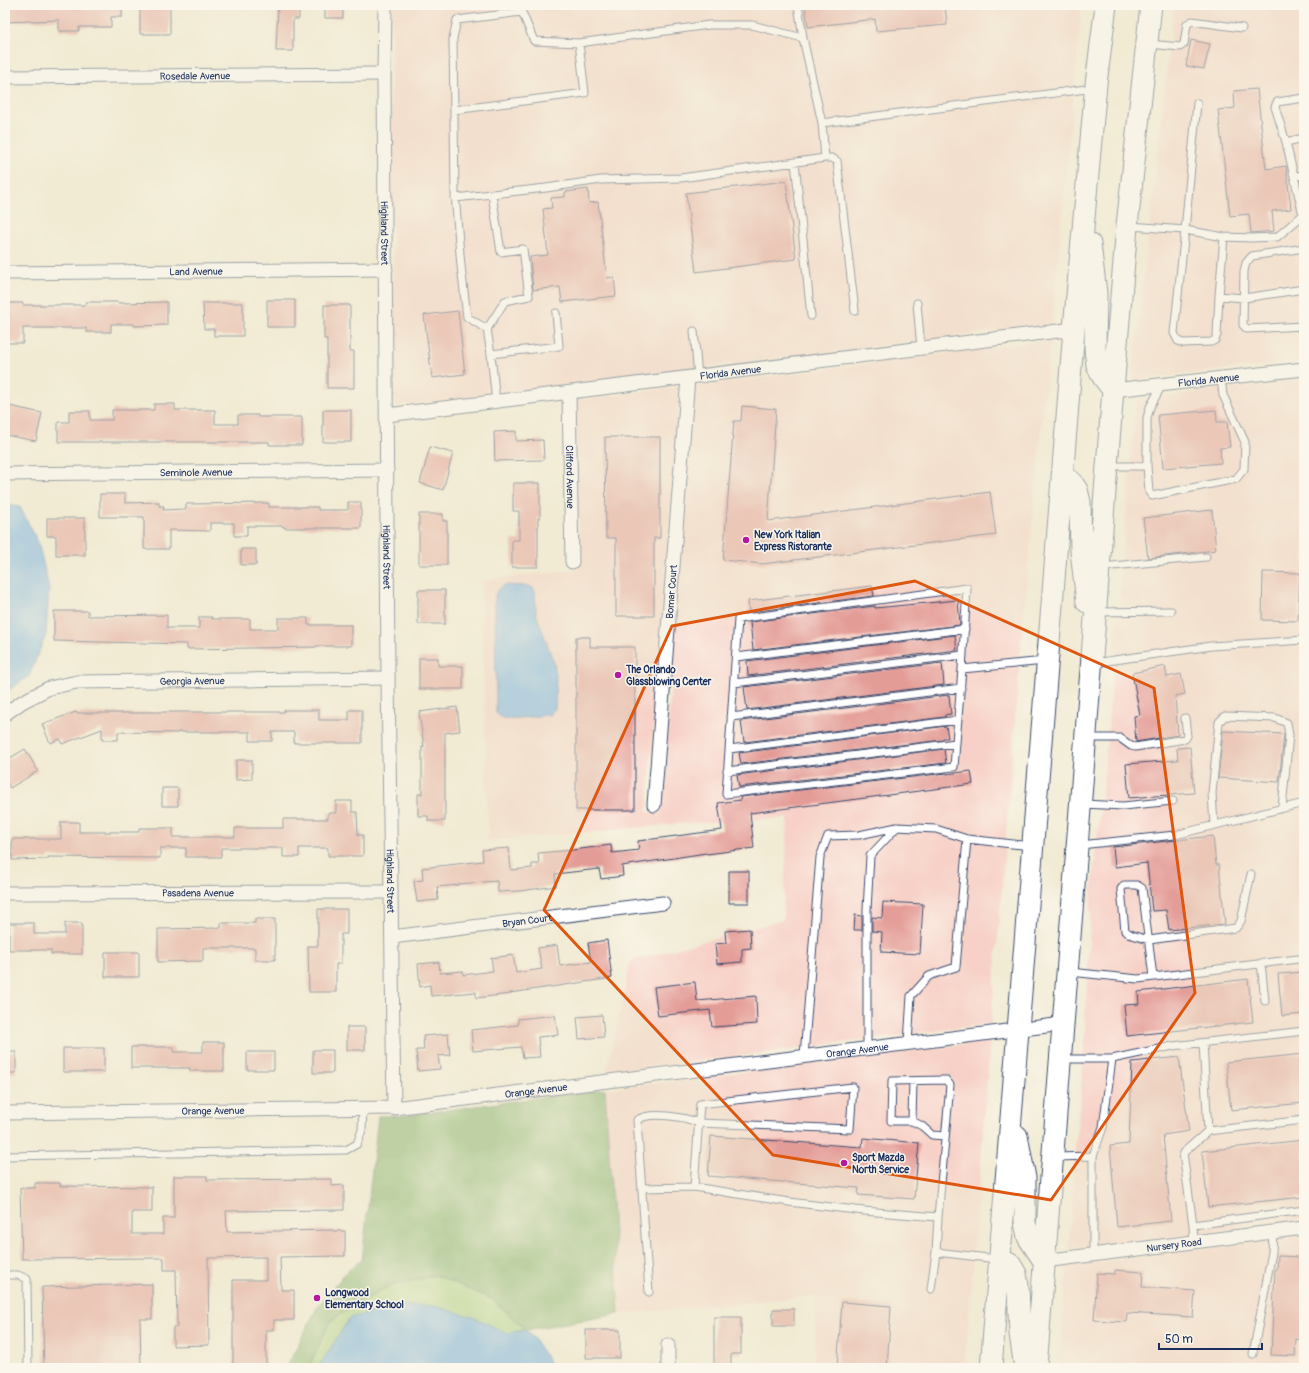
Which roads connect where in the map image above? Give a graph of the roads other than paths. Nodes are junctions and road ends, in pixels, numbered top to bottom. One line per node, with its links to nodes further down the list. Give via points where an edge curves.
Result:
1 (385, 5): 10 (street, Highland Street)
2 (798, 5): 7 (lane)
3 (1106, 5): 12 (main road)
4 (1151, 5): 9 (main road)
5 (522, 8): 8 (lane, via 534,42); 15 (lane, via 457,20 453,38)
6 (1242, 28): 9 (lane, via 1192,21 1187,24 1184,44 1180,47)
7 (803, 38): 8 (lane, via 752,25 709,24); 16 (lane)
8 (580, 43): 15 (lane, via 585,94)
9 (1147, 44): 27 (main road)
10 (384, 74): 11 (street, Rosedale Avenue); 31 (street, Highland Street)
11 (5, 77)
12 (1096, 87): 16 (lane); 25 (main road)
13 (1304, 98): 18 (lane, via 1277,102 1275,107)
14 (1197, 103): 28 (lane)
15 (454, 110): 24 (lane)
16 (822, 123): 19 (lane)
17 (1304, 138): 18 (lane)
18 (1286, 142): 22 (lane)
19 (824, 158): 20 (lane); 37 (lane, via 837,161)
20 (795, 162): 23 (lane, via 682,178 601,180); 39 (lane)
21 (1304, 175): 22 (lane)
22 (1294, 176): 26 (lane)
23 (492, 194): 24 (lane); 41 (lane, via 501,252 523,249 529,296 505,301)
24 (456, 198): 41 (lane, via 467,317)
25 (1086, 203): 42 (main road); 50 (main road, via 1096,293 1097,365)
26 (1303, 215): 29 (lane, via 1277,237)
27 (1127, 226): 28 (lane); 50 (main road)
28 (1185, 230): 29 (lane); 34 (lane, via 1174,322 1174,333 1178,341 1183,343 1215,340)
29 (1224, 237): 34 (lane)
30 (1304, 248): 35 (lane, via 1252,256 1246,263 1244,272)
31 (386, 269): 32 (street, Land Avenue); 53 (street, Highland Street)
32 (5, 273)
33 (1304, 289): 35 (lane)
34 (1219, 296): 35 (lane)
35 (1244, 298): 40 (lane, via 1243,325 1247,330)
36 (917, 303): 44 (lane)
37 (855, 311)
38 (556, 312): 45 (lane, via 559,346)
39 (811, 316)
40 (1304, 326)
41 (487, 329): 45 (lane)
42 (1074, 329): 44 (street, Florida Avenue); 58 (main road)
43 (694, 331): 47 (lane)
44 (921, 348): 47 (street, Florida Avenue)
45 (491, 354): 52 (lane)
46 (1304, 369): 48 (street, Florida Avenue)
47 (693, 378): 51 (street, Florida Avenue); 85 (street, Bomar Court)
48 (1221, 378): 49 (street, Florida Avenue); 55 (lane, via 1223,395 1245,442 1244,469 1236,479 1152,496 1149,492)
49 (1162, 385): 50 (street, Florida Avenue); 55 (lane, via 1147,418)
50 (1113, 390): 54 (main road)
51 (569, 393): 52 (street, Florida Avenue); 60 (street, Clifford Avenue)
52 (496, 402): 53 (street, Florida Avenue)
53 (387, 415): 56 (street, Highland Street)
54 (1107, 466): 55 (lane); 61 (main road)
55 (1147, 466)
56 (387, 470): 57 (street, Seminole Avenue); 71 (street, Highland Street)
57 (5, 474)
58 (1062, 476): 68 (main road, via 1072,482 1080,502); 69 (main road)
59 (1206, 557): 61 (lane)
60 (572, 562)
61 (1099, 567): 63 (main road)
62 (1170, 611): 63 (lane)
63 (1096, 612): 68 (main road)
64 (965, 629): 66 (lane); 67 (lane); 67 (lane, via 967,588 738,619)
65 (1304, 640): 68 (lane)
66 (963, 655): 70 (lane); 72 (lane)
67 (736, 657): 72 (lane)
68 (1092, 657): 78 (main road)
69 (1048, 660): 70 (lane); 91 (main road)
70 (962, 669): 73 (lane)
71 (388, 678): 74 (street, Georgia Avenue, via 77,682 49,688); 93 (street, Highland Street)
72 (734, 683): 75 (lane)
73 (961, 688): 75 (lane); 77 (lane)
74 (5, 714)
75 (731, 717): 80 (lane)
76 (1185, 718): 78 (lane, via 1185,739 1135,747 1120,738)
77 (958, 720): 79 (lane); 80 (lane)
78 (1086, 738): 84 (main road)
79 (956, 743): 81 (lane); 81 (lane, via 954,767 726,794)
80 (729, 749): 81 (lane)
81 (727, 771)
82 (1173, 800): 84 (lane, via 1124,806)
83 (1304, 803): 86 (lane)
84 (1081, 804): 90 (main road)
85 (654, 805)
86 (1282, 808): 87 (lane); 87 (lane, via 1289,734 1287,723 1275,718 1225,716 1219,722 1212,793)
87 (1214, 825): 90 (lane, via 1175,835)
88 (897, 827): 89 (lane, via 936,829); 108 (lane, via 870,856 867,910); 109 (lane, via 859,835 828,836 820,857)
89 (967, 840): 91 (lane); 106 (lane, via 956,967 928,976 911,996)
90 (1078, 845): 100 (main road)
91 (1033, 847): 104 (main road)
92 (1250, 874): 97 (lane, via 1241,921 1236,928)
93 (391, 892): 94 (street, Pasadena Avenue); 96 (street, Highland Street)
94 (5, 893)
95 (663, 903): 96 (street, Bryan Court)
96 (392, 937): 114 (street, Highland Street)
97 (1148, 940): 97 (lane, via 1142,888 1137,885 1124,885 1121,889 1125,931 1132,936); 101 (lane)
98 (1298, 959): 99 (lane)
99 (1261, 963): 101 (lane); 102 (lane)
100 (1068, 972): 101 (lane, via 1138,979); 103 (main road)
101 (1153, 977)
102 (1265, 1000)
103 (1064, 1024): 104 (street, Orange Avenue); 111 (main road)
104 (1018, 1029): 106 (street, Orange Avenue); 115 (main road)
105 (1304, 1031): 107 (lane)
106 (908, 1043): 108 (street, Orange Avenue)
107 (1203, 1043): 110 (lane); 120 (lane)
108 (867, 1048): 109 (street, Orange Avenue)
109 (804, 1056): 114 (street, Orange Avenue)
110 (1112, 1058): 111 (lane); 123 (lane, via 1103,1127)
111 (1061, 1059): 124 (main road)
112 (913, 1081): 118 (lane); 118 (lane, via 892,1081 891,1114 891,1121); 121 (lane, via 946,1080 950,1085)
113 (363, 1108): 114 (street, Orange Avenue); 116 (street, Orange Avenue); 122 (lane, via 362,1130 357,1144 346,1150)
114 (394, 1108)
115 (1012, 1112): 135 (main road); 136 (main road, via 1025,1178 1025,1222 1028,1237)
116 (5, 1113)
117 (1304, 1120): 120 (lane)
118 (912, 1121): 121 (lane, via 932,1135)
119 (699, 1123): 119 (lane, via 850,1129 853,1087 700,1104); 125 (lane); 126 (lane, via 672,1116 642,1117 638,1120)
120 (1208, 1131): 129 (lane, via 1184,1153)
121 (945, 1136): 128 (lane)
122 (5, 1156)
123 (1093, 1156): 124 (lane); 134 (lane)
124 (1052, 1158): 136 (main road)
125 (694, 1187): 126 (lane); 128 (lane, via 789,1202)
126 (642, 1188): 139 (lane)
127 (1304, 1210): 129 (lane)
128 (938, 1217): 133 (lane)
129 (1193, 1225): 132 (lane)
130 (1304, 1228): 131 (street, Nursery Road)
131 (1273, 1232): 132 (street, Nursery Road); 141 (lane, via 1272,1252)
132 (1194, 1242): 134 (street, Nursery Road)
133 (936, 1252): 135 (lane); 138 (lane)
134 (1093, 1254): 136 (street, Nursery Road)
135 (999, 1259): 144 (main road); 145 (main road, via 1010,1264 1016,1274)
136 (1044, 1261): 146 (main road)
137 (5, 1275): 142 (lane, via 18,1275 27,1279)
138 (931, 1290)
139 (649, 1292)
140 (668, 1345): 143 (street)
141 (1252, 1354)
142 (28, 1368)
143 (668, 1368)
144 (991, 1368)
145 (1025, 1368)
146 (1036, 1368)

